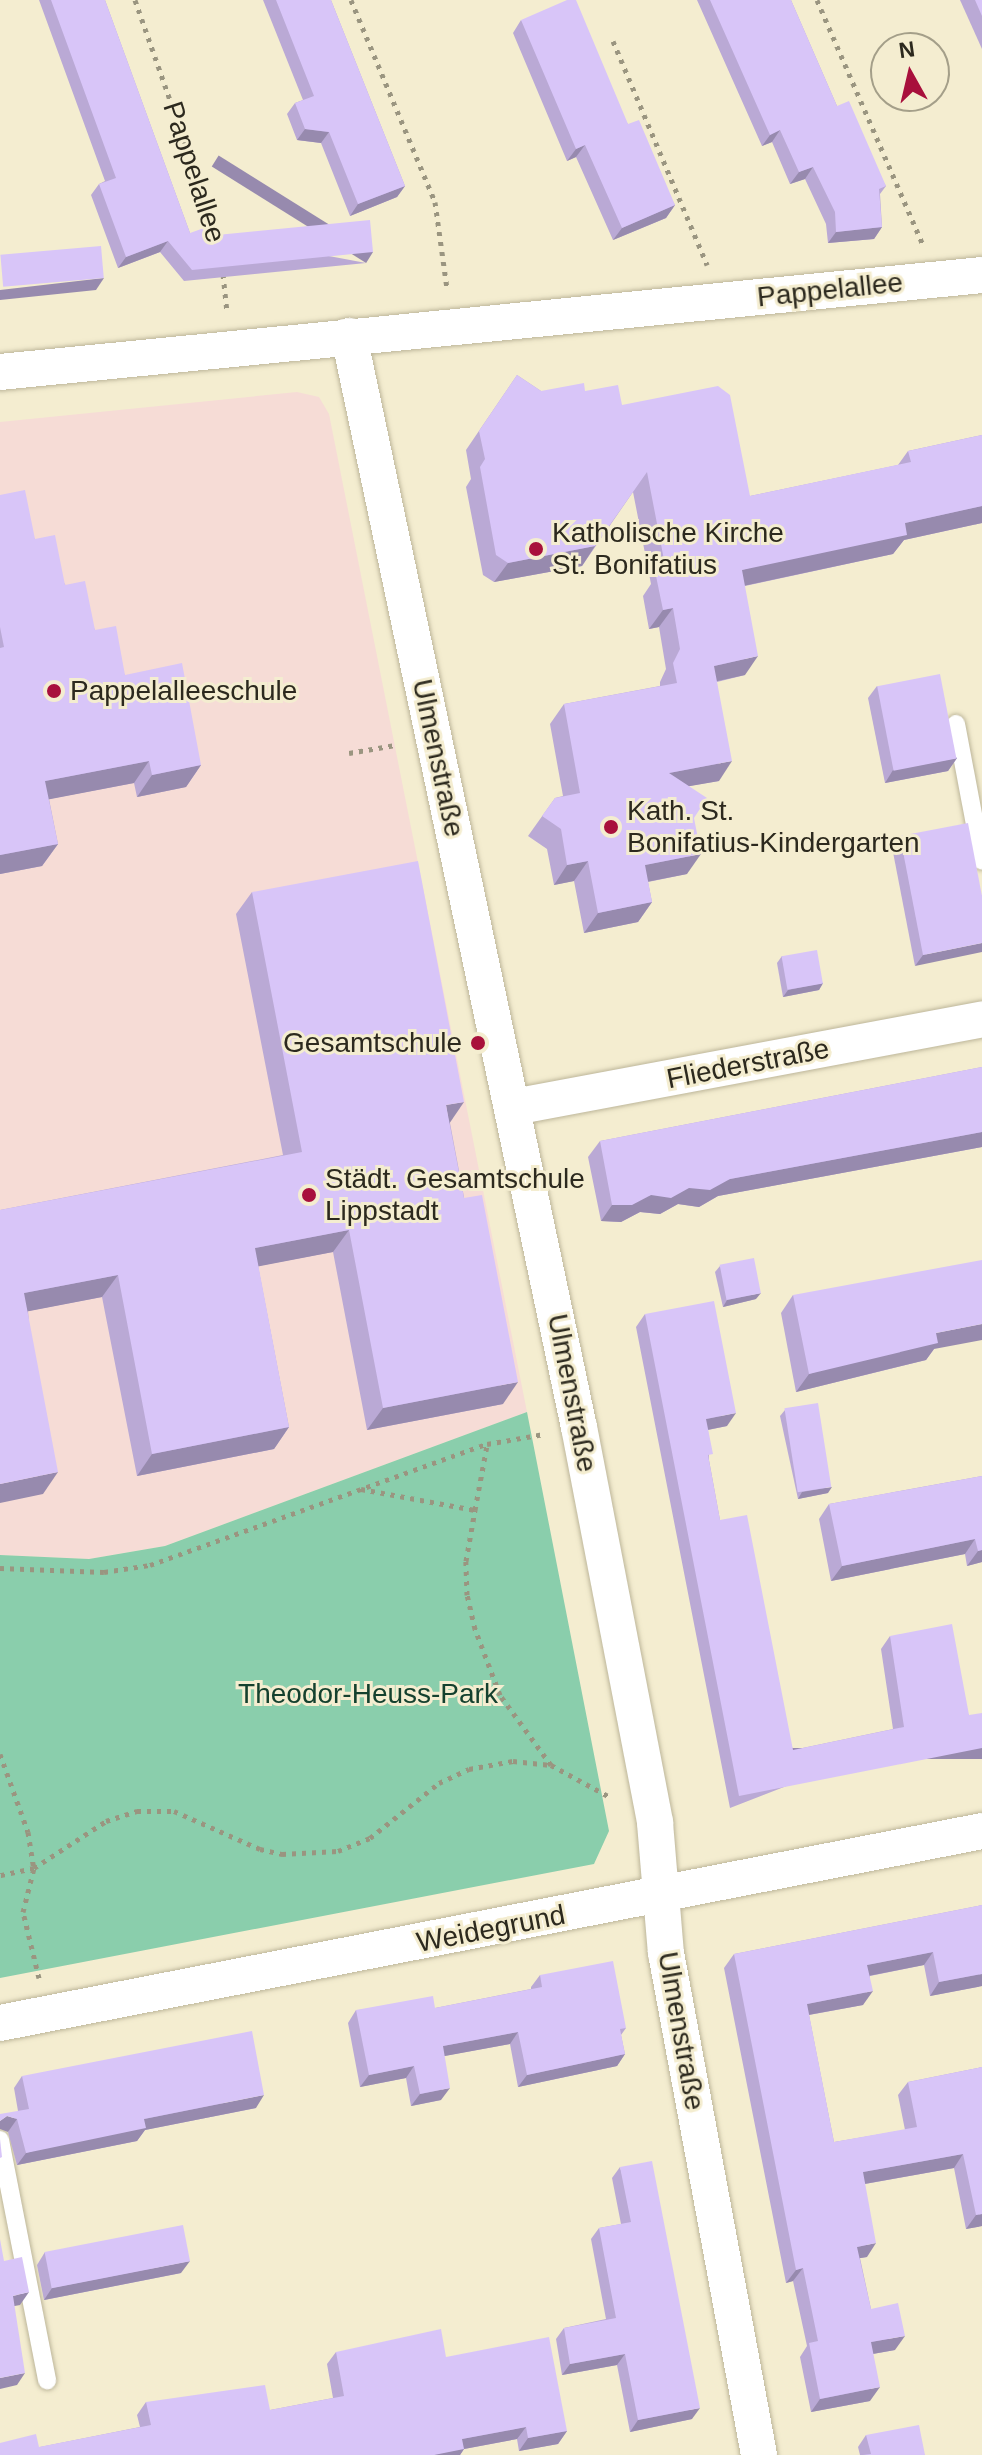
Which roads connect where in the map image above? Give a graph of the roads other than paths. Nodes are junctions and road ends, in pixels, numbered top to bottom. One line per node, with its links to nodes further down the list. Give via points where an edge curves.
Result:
1 (982, 275): 2 (street, Pappelallee)
2 (349, 336): 3 (street, Pappelallee); 7 (street, Ulmenstraße)
3 (0, 372)
4 (956, 724): 5 (lane)
5 (982, 861)
6 (982, 1019): 7 (street, Fliederstraße)
7 (514, 1107): 9 (street, Ulmenstraße, via 655,1823)
8 (982, 1831): 9 (street, Weidegrund)
9 (660, 1896): 10 (street, Weidegrund); 13 (street, Ulmenstraße, via 666,1953)
10 (0, 2023)
11 (0, 2140): 12 (lane)
12 (47, 2380)
13 (759, 2455)

